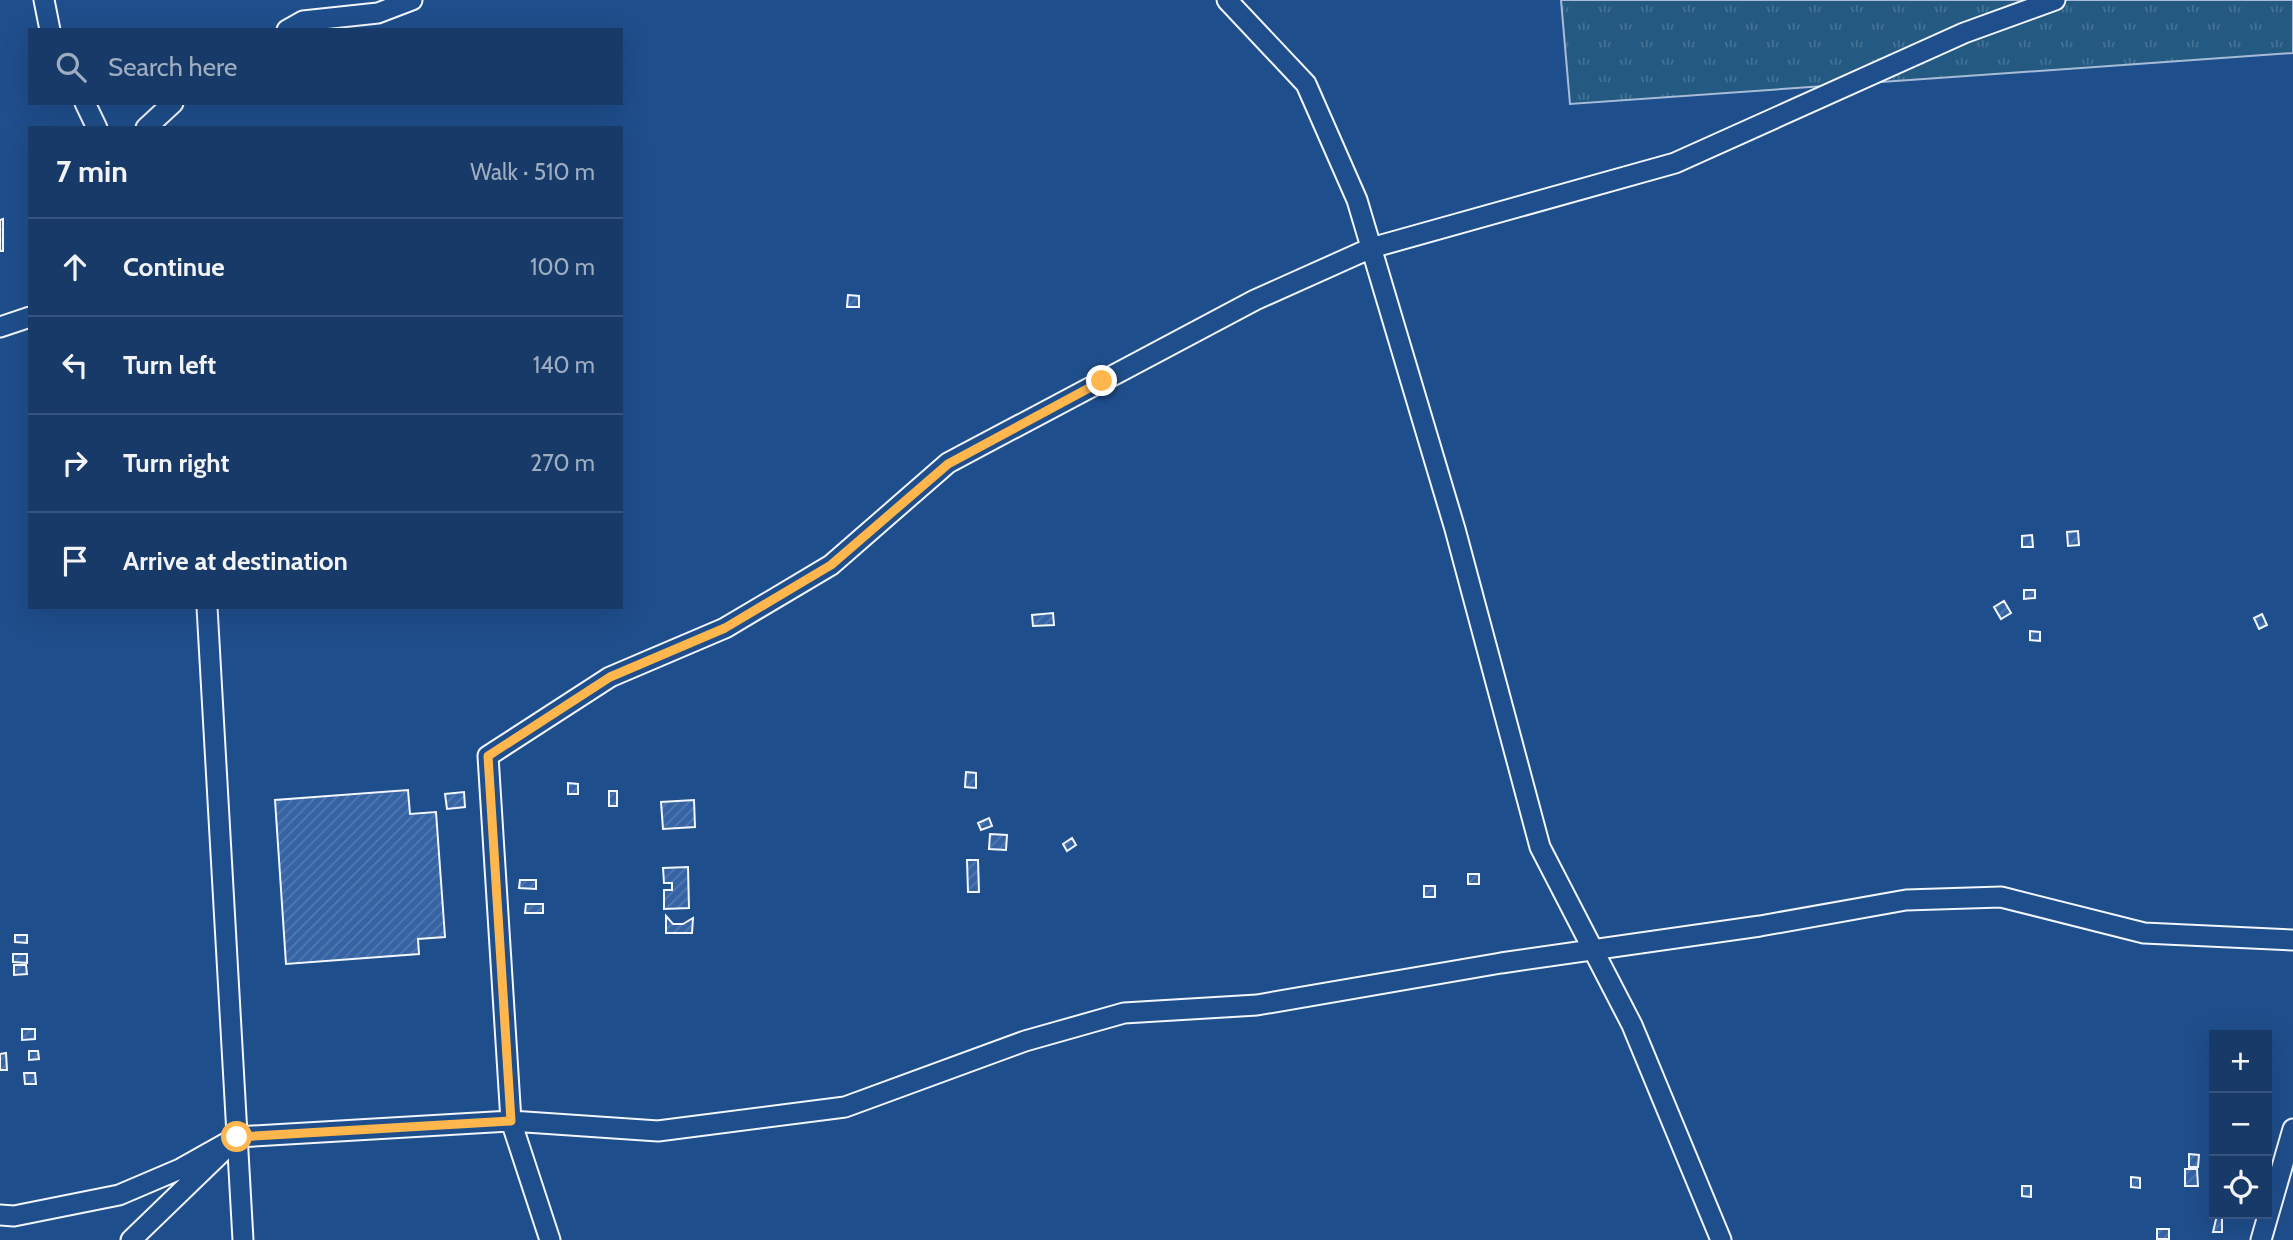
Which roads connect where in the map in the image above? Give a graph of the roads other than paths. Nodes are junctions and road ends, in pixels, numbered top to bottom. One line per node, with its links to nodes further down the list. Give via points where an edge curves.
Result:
1 (44, 0): 5 (street)
2 (412, 0): 6 (street, via 378,13 303,21)
3 (1227, 0): 11 (street, via 1306,84 1357,200)
4 (2054, 0): 11 (street, via 1965,33 1675,163)
5 (50, 28)
6 (291, 28)
7 (86, 105): 9 (street)
8 (171, 105): 10 (street)
9 (96, 126)
10 (148, 126)
11 (1371, 248): 16 (street, via 1455,529 1540,847); 17 (street, via 1255,300 948,464 831,565 725,628 610,677 488,756)
12 (28, 318): 13 (street)
13 (0, 327)
14 (207, 609): 19 (street)
15 (2293, 940): 16 (street, via 2144,933 2001,897 1906,900)
16 (1593, 950): 17 (street, via 1257,1005 1124,1013 1025,1041 845,1107 658,1131); 24 (street, via 1632,1025)
17 (511, 1121): 19 (street); 23 (street)
18 (2293, 1129): 25 (street)
19 (237, 1137): 20 (street, via 180,1169 118,1195); 21 (street); 22 (street)
20 (0, 1216)
21 (131, 1240)
22 (243, 1240)
23 (550, 1240)
24 (1721, 1240)
25 (2262, 1240)

